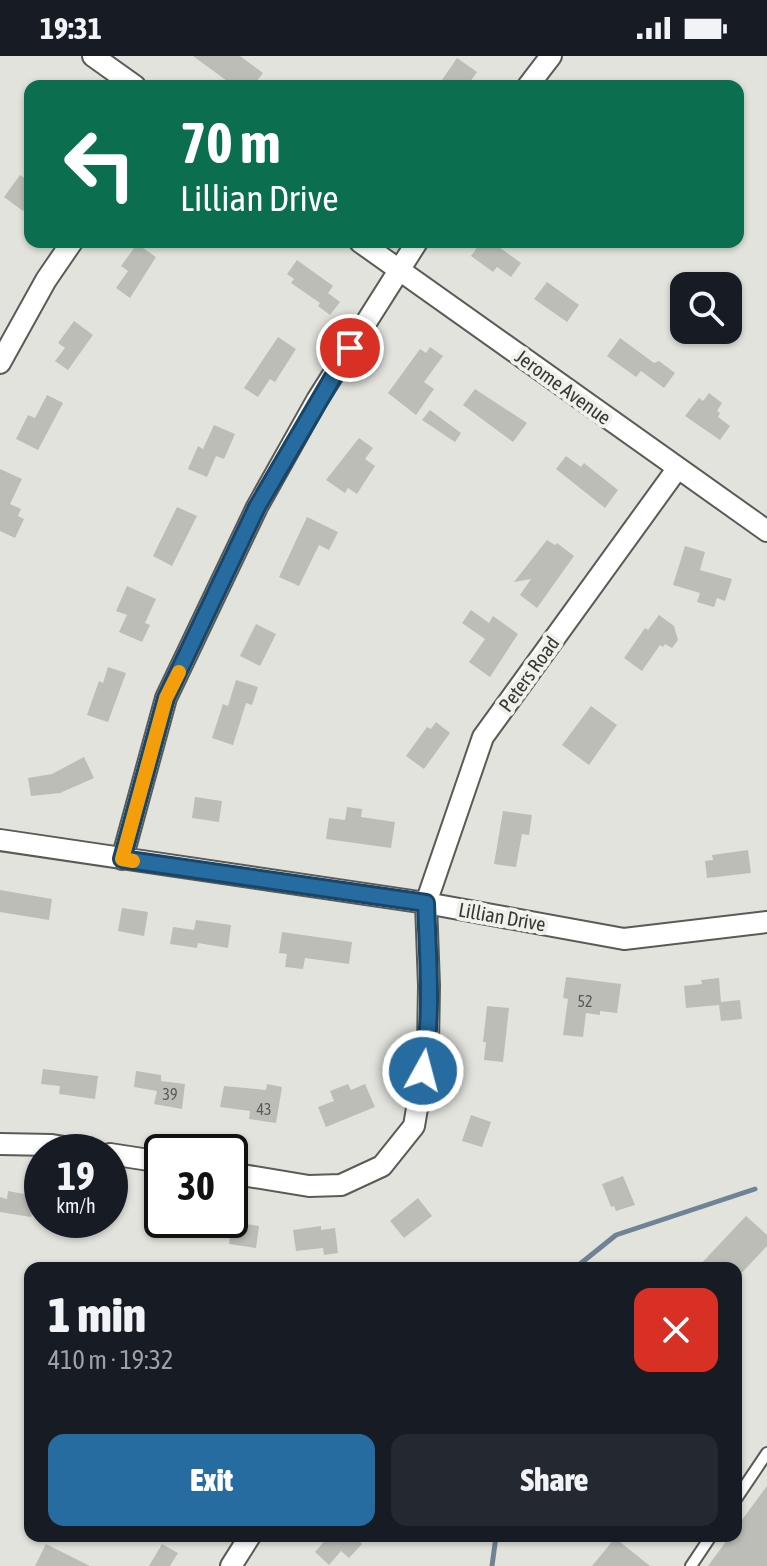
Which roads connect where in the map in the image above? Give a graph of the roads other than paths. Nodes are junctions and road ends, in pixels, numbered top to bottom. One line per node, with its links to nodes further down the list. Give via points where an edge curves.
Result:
1 (93, 56): 3 (street)
2 (551, 56): 4 (street)
3 (127, 80)
4 (533, 80)
5 (68, 248): 9 (street)
6 (368, 248): 8 (street, Jerome Avenue)
7 (413, 248): 8 (street)
8 (398, 269): 10 (street, Jerome Avenue); 13 (street, via 257,507 172,685)
9 (0, 363)
10 (677, 469): 11 (street, Jerome Avenue); 14 (street, Peters Road, via 483,737)
11 (767, 531)
12 (0, 840): 13 (street, Lillian Drive)
13 (122, 859): 14 (street, Lillian Drive)
14 (426, 903): 15 (street, Lillian Drive, via 624,939); 18 (street, via 428,1044 414,1126 382,1166 341,1185 309,1186)
15 (767, 922)
16 (0, 1144): 17 (street)
17 (24, 1144)
18 (248, 1176)
19 (767, 1453): 20 (lane)
20 (742, 1490)
21 (246, 1542): 23 (street)
22 (707, 1542): 24 (lane)
23 (231, 1566)
24 (691, 1566)

